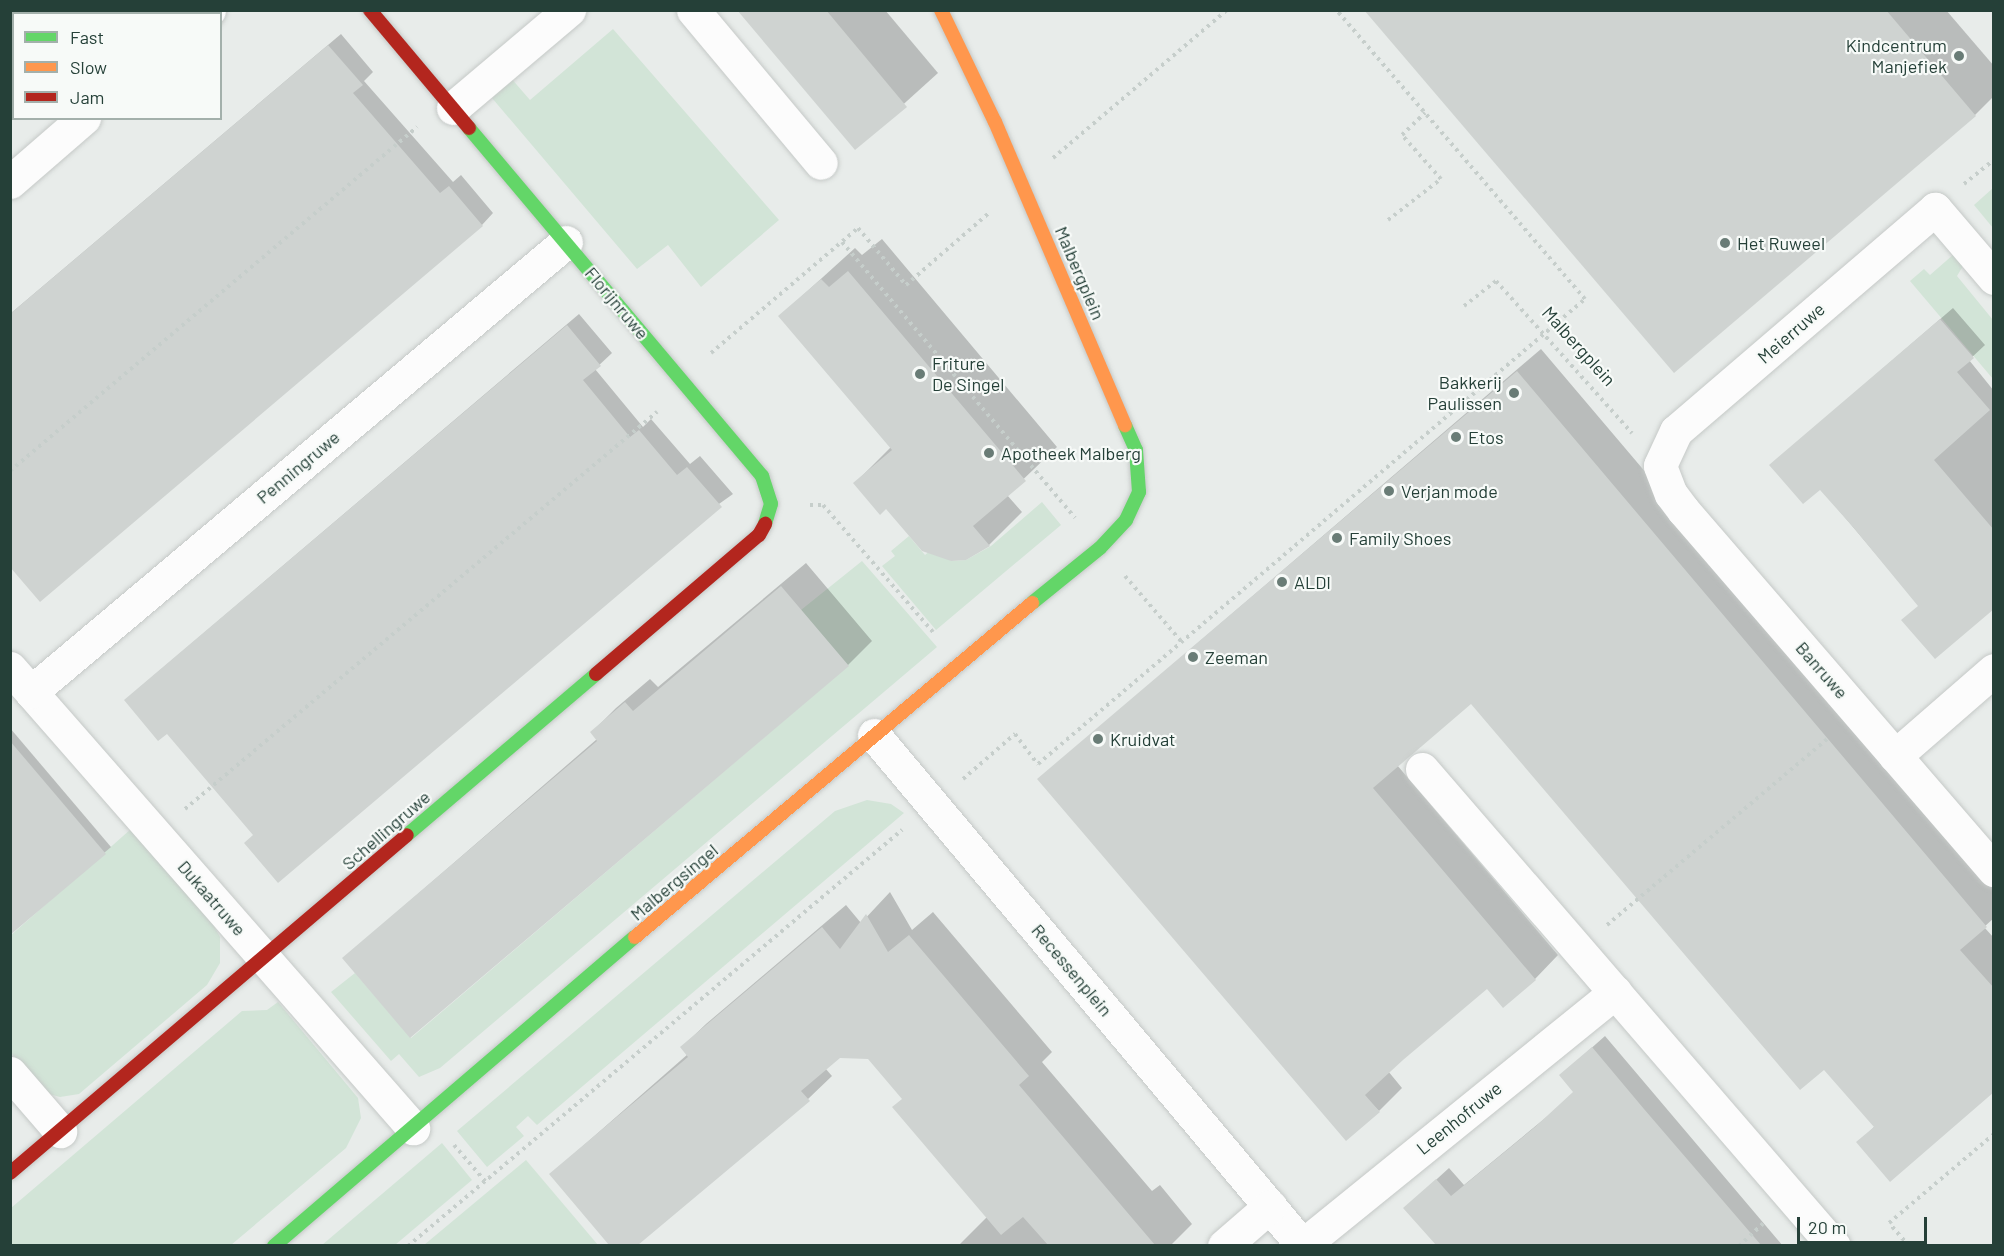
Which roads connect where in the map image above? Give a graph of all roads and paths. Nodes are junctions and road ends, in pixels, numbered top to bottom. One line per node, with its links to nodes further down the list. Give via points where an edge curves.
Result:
1 (370, 10): 7 (street, Florijnruwe)
2 (569, 10): 7 (street)
3 (693, 10): 10 (street)
4 (942, 10): 12 (street, Malbergplein)
5 (1227, 10): 12 (path)
6 (1336, 10): 8 (path)
7 (450, 105): 14 (street, Florijnruwe); 21 (path)
8 (1425, 113): 13 (path, via 1402,135 1441,179); 18 (path, via 1585,299)
9 (82, 120): 11 (street)
10 (821, 163)
11 (10, 182)
12 (1022, 184): 15 (path, via 906,285 858,228); 23 (street, Malbergplein, via 1136,450 1139,492 1126,520)
13 (1388, 220)
14 (566, 242): 19 (street, Florijnruwe); 27 (street, Penningruwe)
15 (842, 242): 19 (path); 23 (path)
16 (1994, 278): 20 (street, Meierruwe, via 1935,209 1677,431)
17 (1464, 306): 18 (path, Malbergplein, via 1496,281)
18 (1545, 333): 20 (path, Malbergplein); 24 (path)
19 (684, 383): 22 (street, Florijnruwe, via 762,476); 33 (path)
20 (1660, 466): 28 (street, Banruwe, via 1671,494 1683,510)
21 (10, 471)
22 (771, 504): 25 (path, via 823,505); 36 (street, Schellingruwe, via 759,535)
23 (1100, 548): 24 (path); 25 (street, Malbergsingel)
24 (1181, 642): 32 (path, via 1038,764 1015,734)
25 (958, 662): 29 (street, Malbergsingel)
26 (1994, 670): 30 (street)
27 (21, 680): 33 (street, Dukaatruwe)
28 (1858, 712): 30 (street, Banruwe); 35 (path)
29 (874, 735): 32 (street, Recessenplein); 39 (street, Malbergsingel)
30 (1895, 756): 34 (street, Banruwe)
31 (1422, 768): 35 (street)
32 (933, 804): 43 (path); 44 (street, Recessenplein)
33 (156, 833): 36 (street, Dukaatruwe)
34 (1994, 870)
35 (1579, 950): 37 (street)
36 (265, 957): 39 (street, Dukaatruwe); 40 (street, Schellingruwe)
37 (1615, 992): 48 (street, Leenhofruwe); 49 (street)
38 (10, 1073): 40 (street)
39 (421, 1122): 43 (path); 45 (street, Malbergsingel)
40 (60, 1131): 42 (street, Schellingruwe)
41 (1994, 1134): 50 (path, via 1889,1223)
42 (10, 1173)
43 (485, 1180): 46 (path)
44 (1270, 1206): 47 (street); 48 (street, Recessenplein)
45 (274, 1245)
46 (408, 1245)
47 (1224, 1245)
48 (1303, 1245)
49 (1834, 1245)
50 (1909, 1245)

